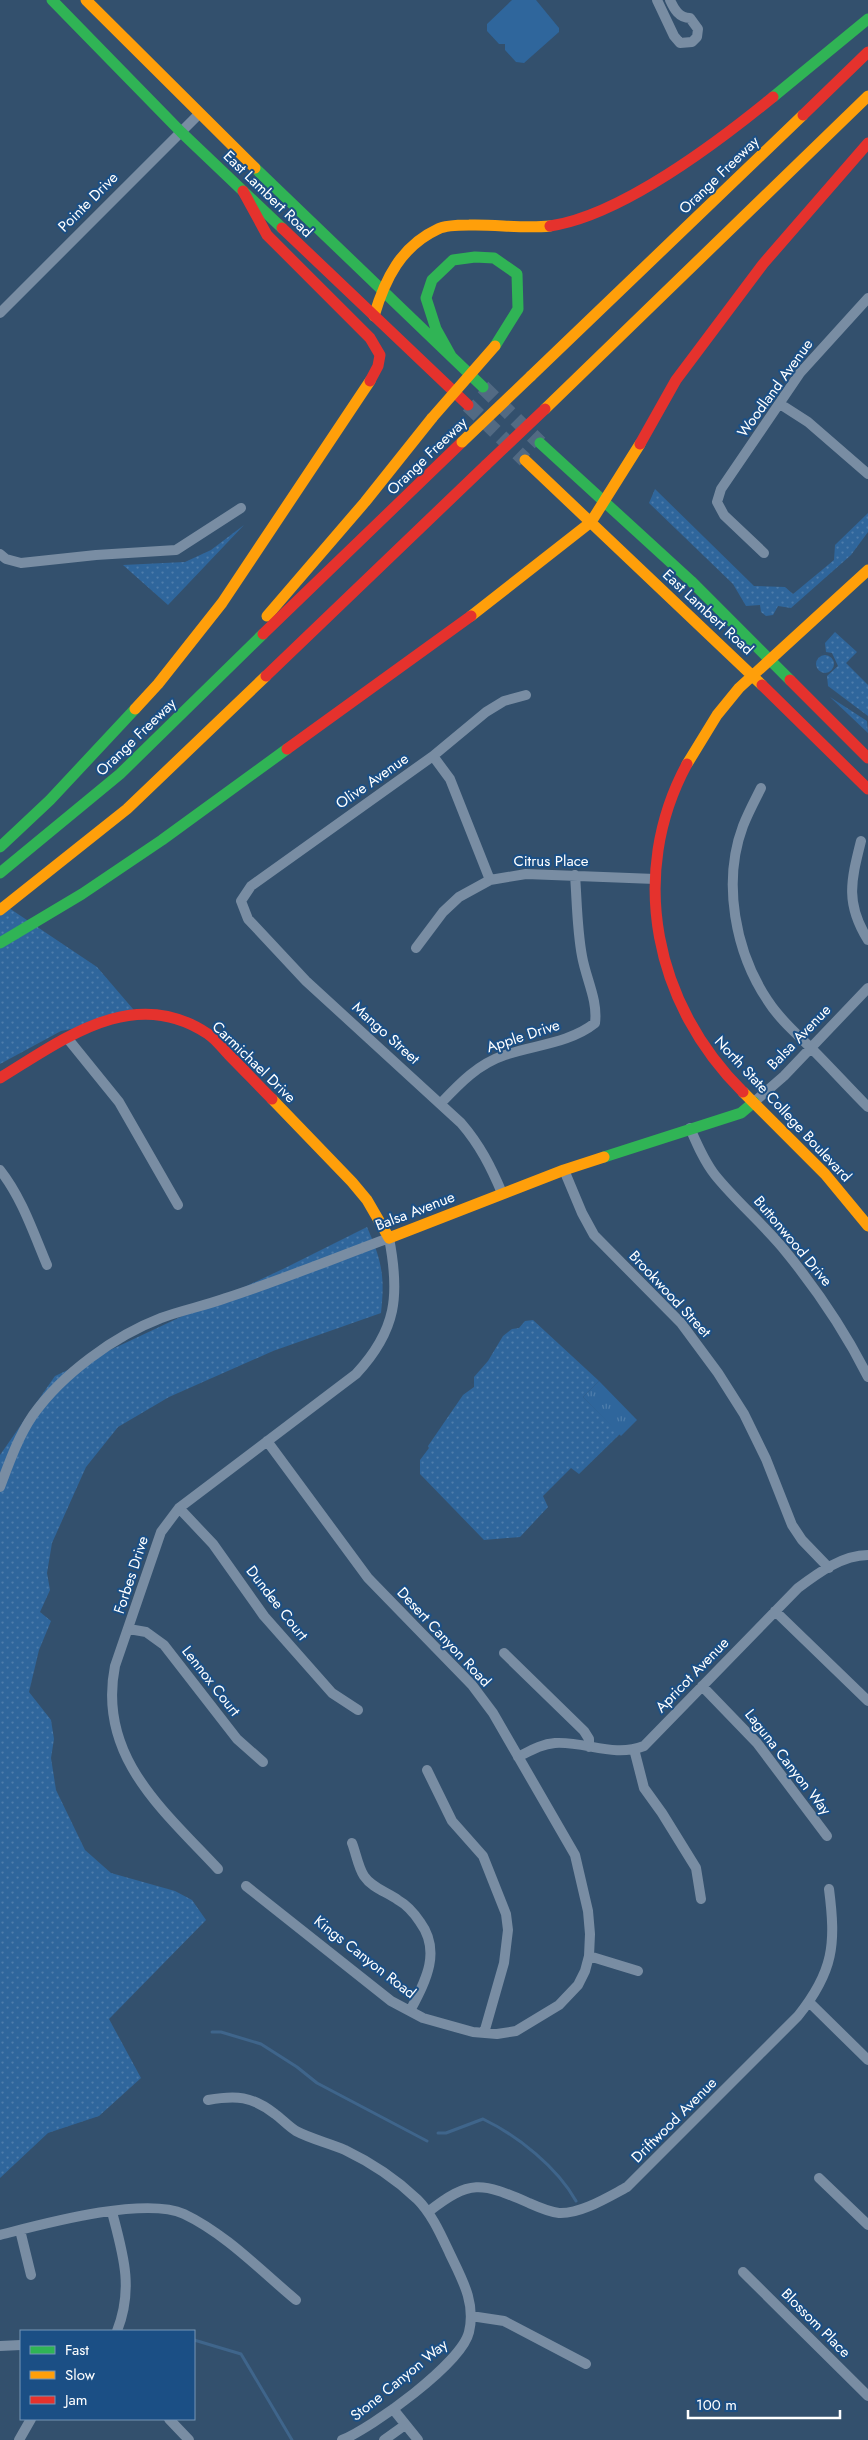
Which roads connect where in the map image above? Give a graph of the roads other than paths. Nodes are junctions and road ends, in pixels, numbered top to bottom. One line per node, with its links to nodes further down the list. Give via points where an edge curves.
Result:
1 (52, 0): 11 (main road, East Lambert Road)
2 (86, 0): 10 (main road, East Lambert Road)
3 (657, 0): 7 (street)
4 (670, 0): 5 (street, via 677,13)
5 (685, 18): 7 (street); 7 (street, via 690,18 698,29 692,42 680,42)
6 (868, 19): 14 (main road, via 740,124 611,207 562,224 532,228 469,225 439,228 404,252)
7 (672, 30)
8 (868, 52): 34 (main road, Orange Freeway, bridge)
9 (868, 96): 46 (main road, bridge, via 127,809)
10 (199, 114): 11 (street, Pointe Drive); 14 (main road, East Lambert Road)
11 (181, 132): 13 (main road, East Lambert Road); 16 (street, Pointe Drive)
12 (868, 143): 25 (main road, via 763,264 676,380)
13 (243, 191): 17 (main road, East Lambert Road); 40 (main road, via 267,235 370,338 380,355 378,366 368,386 222,603 187,648 158,684 50,800)
14 (382, 290): 17 (main road); 18 (main road, East Lambert Road)
15 (868, 298): 20 (street, Woodland Avenue, via 800,372)
16 (0, 313)
17 (374, 316): 21 (main road, East Lambert Road)
18 (451, 356): 19 (main road, East Lambert Road); 34 (main road, bridge, via 436,328 426,298 432,280 453,260 494,258 517,274 518,309 495,346)
19 (483, 387)
20 (780, 404): 24 (street, via 808,422); 28 (street, Woodland Avenue, via 721,489 717,502 724,515)
21 (468, 405)
22 (540, 443): 25 (main road, East Lambert Road)
23 (525, 460): 27 (main road, East Lambert Road)
24 (868, 474)
25 (607, 501): 27 (main road); 31 (main road, East Lambert Road)
26 (241, 508): 29 (street, via 176,550 21,563)
27 (591, 522): 32 (main road, East Lambert Road); 48 (main road, via 468,618 162,840 82,894)
28 (764, 553)
29 (0, 554)
30 (868, 570): 31 (main road, North State College Boulevard)
31 (770, 659): 32 (main road, North State College Boulevard); 36 (main road, East Lambert Road)
32 (753, 676): 38 (main road, East Lambert Road); 43 (main road, North State College Boulevard, via 718,713 680,772 658,842)
33 (526, 694): 35 (street, Olive Avenue, via 504,701 486,712)
34 (187, 708): 41 (main road, Orange Freeway, via 144,753 52,834)
35 (433, 756): 44 (street, via 450,779); 45 (street, Olive Avenue, via 251,886)
36 (868, 758)
37 (761, 788): 52 (street, via 743,826 738,846 733,894 736,922 759,986 786,1024)
38 (868, 789)
39 (862, 841): 47 (street, via 852,877 852,903 857,922)
40 (0, 847)
41 (0, 873)
42 (576, 875): 43 (street, Citrus Place); 44 (street, Citrus Place, via 526,874); 55 (street, Apple Drive, via 578,930 597,1009 595,1023 582,1033 482,1065)
43 (654, 879): 54 (main road, North State College Boulevard, via 665,964 684,1017 710,1056)
44 (490, 880): 49 (street, Citrus Place, via 459,897 443,912)
45 (241, 901): 55 (street, Mango Street, via 248,919 306,981)
46 (0, 910)
47 (868, 940)
48 (0, 943)
49 (416, 948)
50 (868, 988): 52 (street, Balsa Avenue)
51 (68, 1039): 53 (main road, Carmichael Drive); 61 (street, via 119,1102); 63 (main road, Carmichael Drive, via 97,1022 124,1014 156,1013 183,1020 210,1035 352,1182 367,1200)
52 (811, 1048): 54 (street, Balsa Avenue); 56 (street)
53 (0, 1078)
54 (754, 1102): 57 (main road, Balsa Avenue, via 741,1113); 62 (main road, North State College Boulevard, via 828,1177)
55 (441, 1103): 60 (street, Mango Street, via 475,1138)
56 (868, 1107)
57 (690, 1128): 59 (main road, Balsa Avenue); 65 (street, Buttonwood Drive, via 715,1175 754,1215 808,1280 837,1322)
58 (0, 1170): 64 (street, via 22,1204)
59 (564, 1170): 60 (main road, Balsa Avenue); 70 (street, Brookwood Street, via 594,1235 680,1324 718,1373 744,1414 766,1459 792,1525)
60 (502, 1193): 63 (main road, Balsa Avenue)
61 (178, 1205)
62 (868, 1226)
63 (389, 1238): 66 (street, Forbes Drive, via 395,1270 395,1295 382,1339 356,1374); 67 (street, Balsa Avenue, via 124,1333 53,1391 32,1416 16,1445)
64 (47, 1265)
65 (868, 1377)
66 (267, 1441): 68 (street, Forbes Drive); 79 (street, Desert Canyon Road, via 368,1578 472,1685)
67 (0, 1487)
68 (179, 1508): 72 (street, Forbes Drive, via 161,1532); 76 (street, Dundee Court, via 213,1544 264,1616 332,1693)
69 (868, 1555): 70 (street, Apricot Avenue, via 846,1558)
70 (828, 1568): 71 (street, Apricot Avenue, via 798,1588)
71 (775, 1611): 74 (street, Apricot Avenue); 75 (street)
72 (129, 1629): 80 (street, Lennox Court, via 146,1632 164,1645 237,1739); 84 (street, Forbes Drive, via 111,1687 111,1708 125,1758 150,1796)
73 (504, 1653): 77 (street, via 584,1731)
74 (702, 1686): 78 (street, Apricot Avenue, via 652,1739); 82 (street, Laguna Canyon Way, via 757,1743)
75 (868, 1701)
76 (358, 1710)
77 (589, 1747): 78 (street); 79 (street, via 550,1744)
78 (634, 1749): 87 (street, via 644,1788 696,1868)
79 (518, 1756): 88 (street, Desert Canyon Road, via 575,1855 588,1911)
80 (263, 1762)
81 (427, 1770): 92 (street, via 452,1820 483,1856 506,1914 508,1930 504,1963)
82 (827, 1836)
83 (352, 1843): 91 (street, via 363,1875 414,1912 430,1942 432,1958 428,1975)
84 (218, 1869)
85 (246, 1886): 91 (street, Kings Canyon Road, via 391,2001)
86 (830, 1889): 90 (street, Driftwood Avenue, via 833,1948 823,1977)
87 (701, 1898)
88 (589, 1956): 89 (street); 92 (street, Kings Canyon Road, via 578,1985 559,2005 516,2031)
89 (638, 1971)
90 (809, 2002): 93 (street); 97 (street, Driftwood Avenue, via 647,2170 604,2200 559,2213 496,2188 477,2186 459,2190)
91 (410, 2012): 92 (street, Kings Canyon Road)
92 (484, 2033)
93 (868, 2060)
94 (208, 2100): 97 (street, Stone Canyon Way, via 231,2096 247,2098 296,2131 346,2150 370,2164 417,2199)
95 (819, 2178): 98 (street)
96 (112, 2212): 99 (street); 103 (street, via 141,2208 182,2213 218,2235); 105 (street, via 126,2265 127,2282 126,2301)
97 (428, 2212): 104 (street, Stone Canyon Way, via 466,2286)
98 (868, 2225)
99 (20, 2230): 100 (street); 102 (street)
100 (0, 2235)
101 (743, 2272): 109 (street, Blossom Place)
102 (31, 2276)
103 (296, 2300)
104 (471, 2316): 108 (street, via 504,2322); 110 (street, Stone Canyon Way, via 469,2334 452,2361)
105 (117, 2330)
106 (0, 2346): 107 (street)
107 (20, 2346)
108 (586, 2364)
109 (868, 2396)
110 (392, 2409): 113 (street); 114 (street, Stone Canyon Way)
111 (30, 2420): 115 (street)
112 (170, 2420): 116 (street)
113 (405, 2425): 118 (street); 119 (street)
114 (356, 2438): 117 (street, Stone Canyon Way)
115 (19, 2440)
116 (189, 2440)
117 (342, 2440)
118 (384, 2440)
119 (418, 2440)

